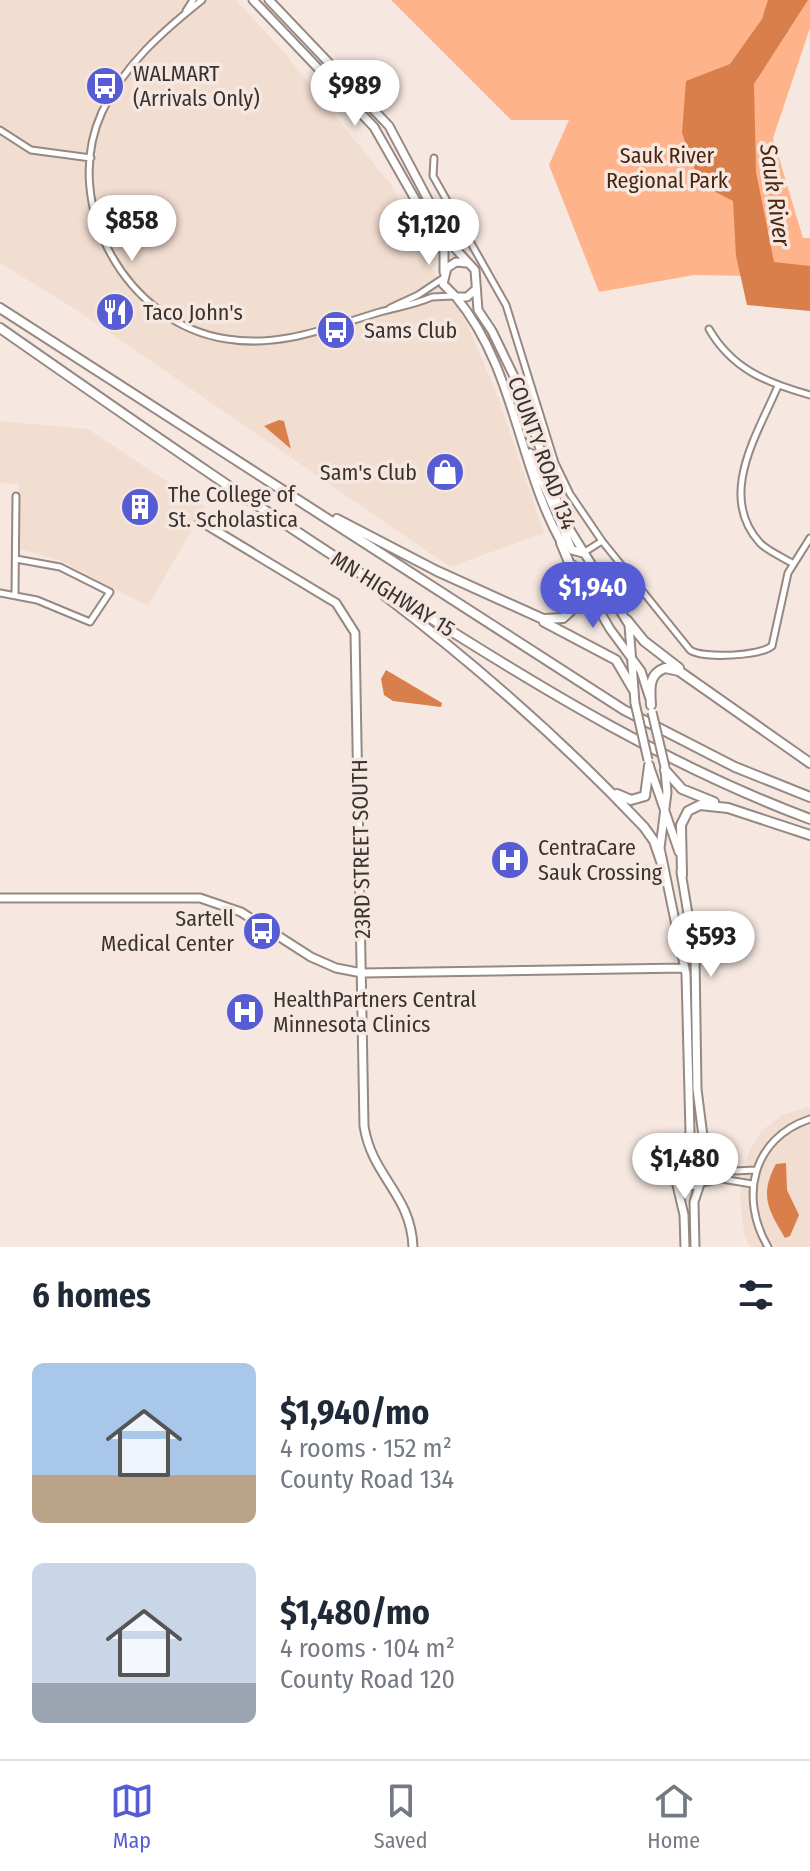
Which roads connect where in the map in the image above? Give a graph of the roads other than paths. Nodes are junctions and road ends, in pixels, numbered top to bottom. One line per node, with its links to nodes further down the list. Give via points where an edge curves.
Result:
1 (193, 0): 5 (street)
2 (202, 0): 5 (street)
3 (253, 0): 10 (street, via 374,127 444,250)
4 (269, 0): 9 (street, via 389,126)
5 (183, 15): 7 (street, via 122,77 96,128)
6 (0, 130): 7 (street, via 31,150)
7 (91, 158): 14 (street, via 91,202 111,257 135,289 181,324 224,339 274,342)
8 (434, 158): 24 (street, via 433,176 506,305 562,481)
9 (466, 263): 10 (street, via 456,262); 11 (street, via 475,270)
10 (443, 275): 12 (street, via 445,289); 14 (street, via 418,295)
11 (477, 286): 12 (street, via 467,297); 27 (street, COUNTY ROAD 134, via 478,310 522,393 556,500)
12 (454, 297): 14 (street, via 443,294); 19 (street, COUNTY ROAD 134, via 477,326)
13 (0, 308): 21 (highway, MN HIGHWAY 15)
14 (385, 310)
15 (0, 328): 26 (highway, MN HIGHWAY 15)
16 (709, 329): 17 (street, via 741,366)
17 (778, 386): 18 (street); 29 (street, via 741,475 742,515 762,545)
18 (810, 395)
19 (519, 429): 25 (street, COUNTY ROAD 134); 27 (street, via 560,529 572,550)
20 (16, 496): 28 (street)
21 (294, 497): 32 (highway); 42 (highway, MN HIGHWAY 15, via 624,710 735,767)
22 (200, 521): 51 (street, 23RD STREET SOUTH, via 336,603 355,633)
23 (810, 538): 29 (street)
24 (602, 541): 27 (street); 29 (street, via 695,654 757,653 772,646)
25 (561, 543): 32 (highway, via 578,584 576,608 551,620); 34 (street, COUNTY ROAD 134)
26 (327, 553): 41 (highway, via 476,666); 45 (highway, MN HIGHWAY 15, via 556,696 661,754)
27 (583, 553): 33 (street, COUNTY ROAD 134)
28 (16, 559): 31 (street); 31 (street, via 60,567 110,592 90,622)
29 (792, 563)
30 (0, 593): 31 (street)
31 (15, 595)
32 (508, 604): 36 (highway, via 610,656)
33 (627, 620): 34 (street, COUNTY ROAD 134); 35 (highway)
34 (633, 659): 36 (street, COUNTY ROAD 134); 37 (street, COUNTY ROAD 134)
35 (685, 674): 37 (highway, via 658,671 650,683); 39 (highway)
36 (633, 689): 38 (street, COUNTY ROAD 134, bridge)
37 (652, 708): 40 (street, COUNTY ROAD 134, bridge)
38 (648, 763): 41 (highway, via 649,785 639,799 621,797); 44 (street, COUNTY ROAD 134)
39 (810, 763)
40 (665, 769): 43 (highway, via 682,789); 44 (street, COUNTY ROAD 134)
41 (597, 780): 47 (highway, via 650,835)
42 (810, 797)
43 (730, 808): 46 (highway); 48 (highway, via 700,805 684,816)
44 (664, 811): 47 (street, COUNTY ROAD 134); 48 (street, COUNTY ROAD 134, via 677,841)
45 (810, 819)
46 (810, 835)
47 (663, 867): 50 (street, COUNTY ROAD 134)
48 (682, 875): 54 (street, COUNTY ROAD 134, via 695,956 699,1117)
49 (0, 898): 51 (street, via 200,898 241,912 311,957)
50 (685, 968): 51 (street); 53 (street, COUNTY ROAD 134, via 690,1133)
51 (362, 973): 59 (street, 23RD STREET SOUTH, via 366,1138 374,1162 404,1203)
52 (810, 1119): 55 (street, via 775,1140)
53 (679, 1156): 54 (street, via 692,1151); 56 (street, via 673,1168)
54 (707, 1161): 55 (street, via 734,1171); 57 (street)
55 (756, 1170): 58 (street)
56 (676, 1177): 57 (street, via 687,1186); 60 (street)
57 (701, 1183): 58 (street, via 722,1179); 61 (street, via 694,1202)
58 (752, 1184): 62 (street, via 754,1218)
59 (413, 1247)
60 (685, 1247)
61 (695, 1247)
62 (768, 1247)

